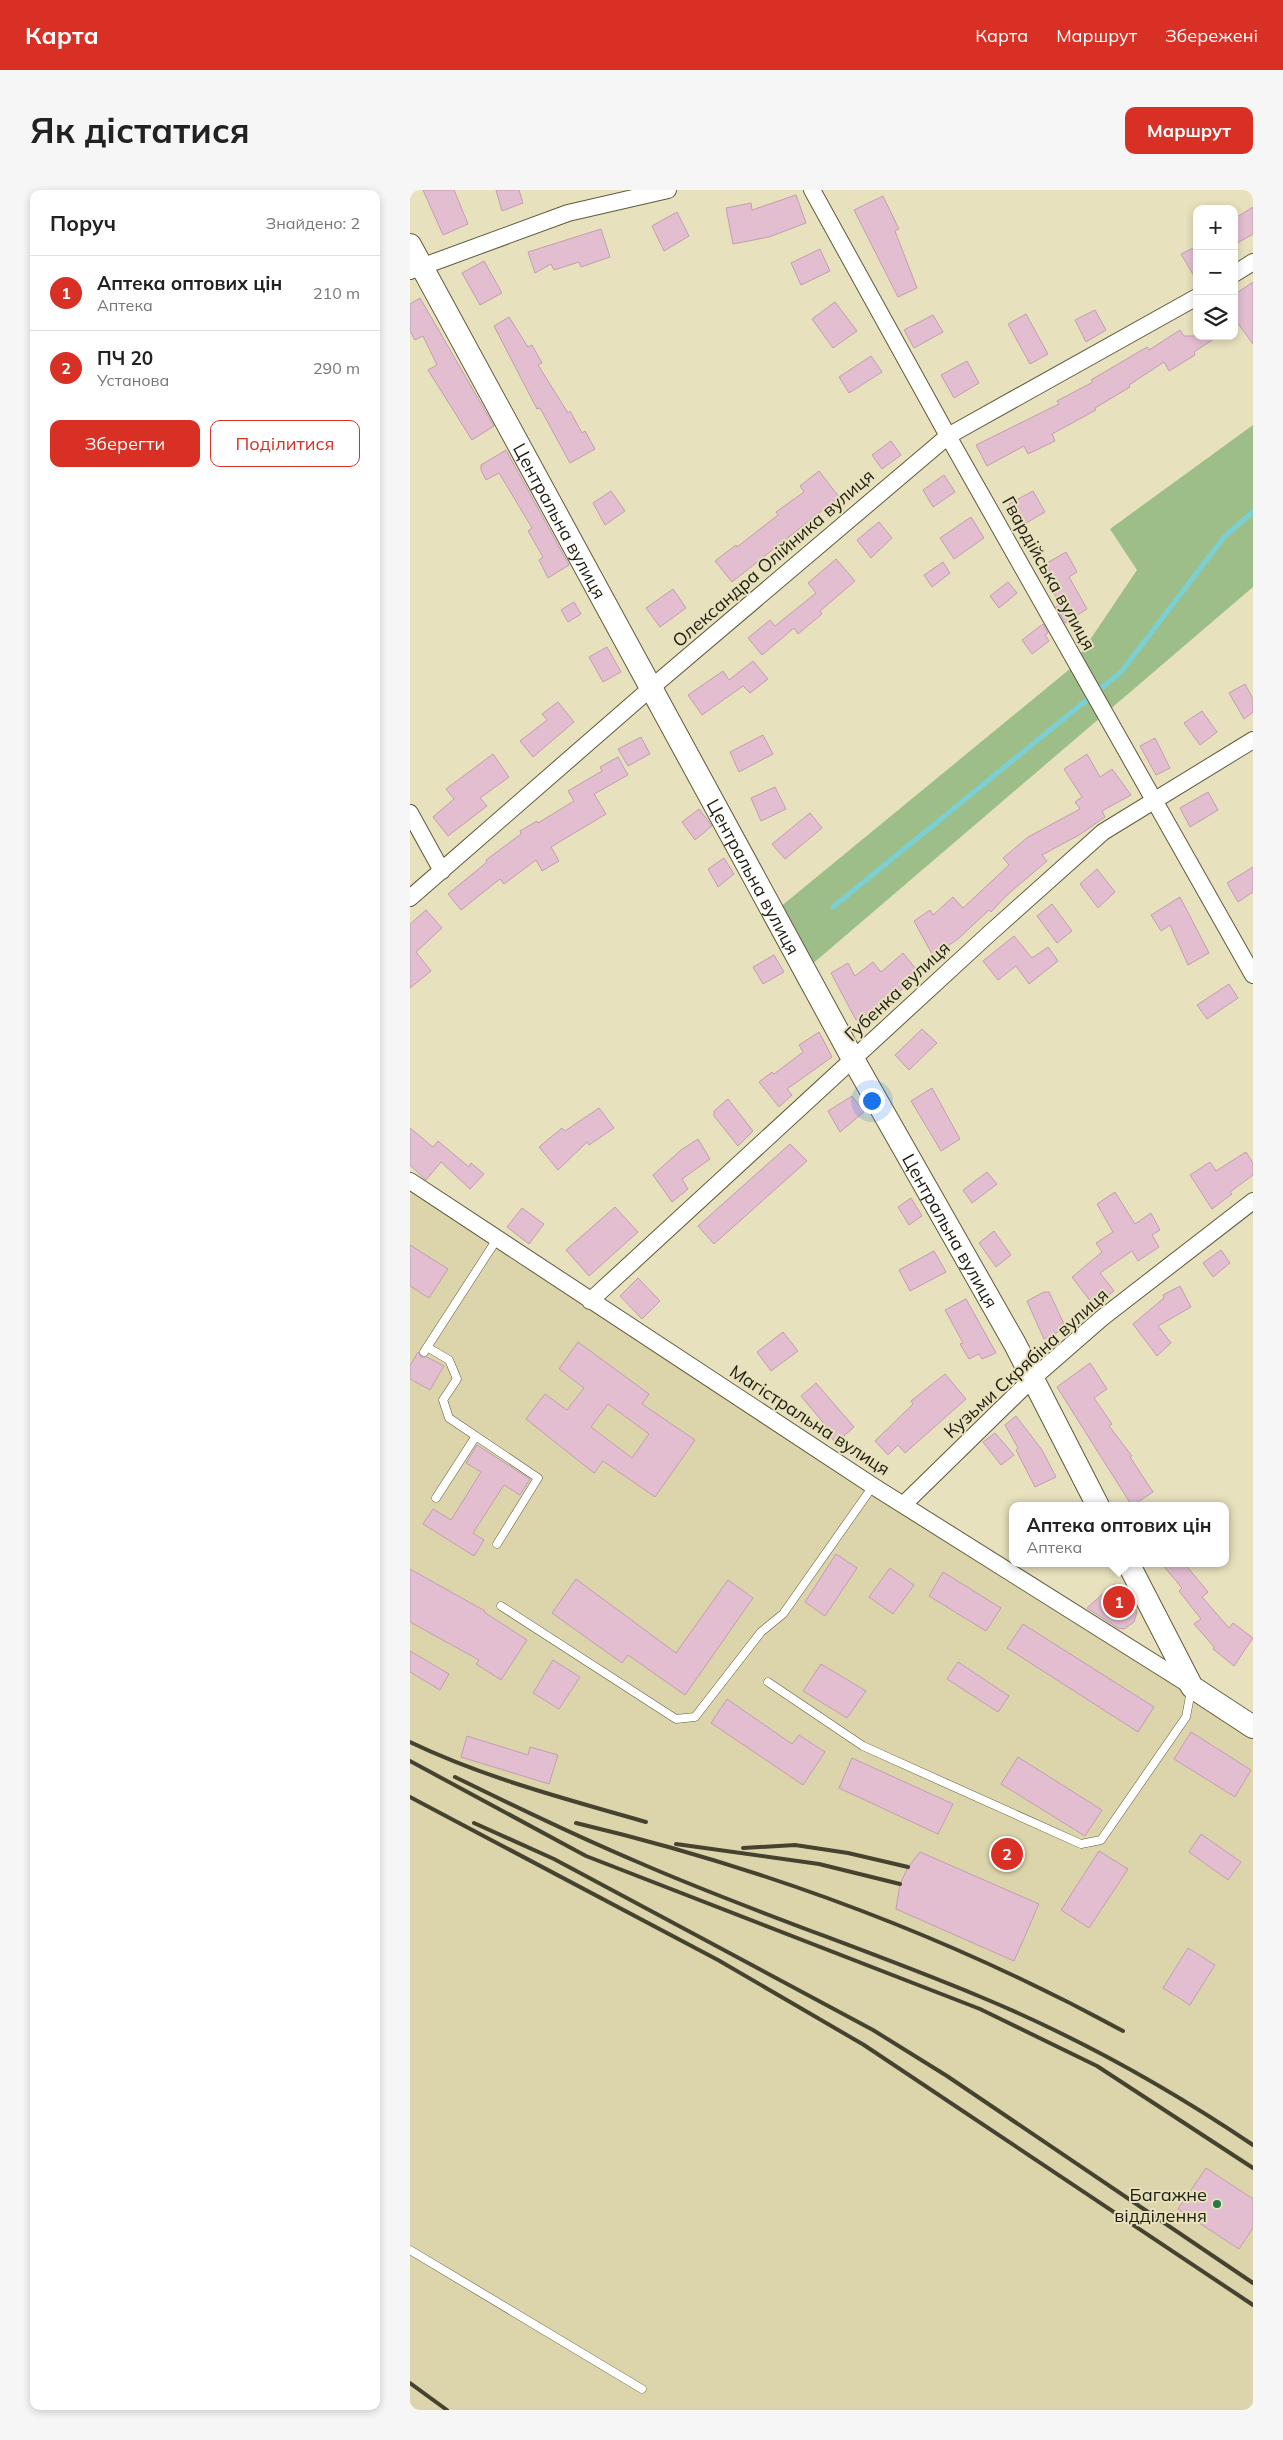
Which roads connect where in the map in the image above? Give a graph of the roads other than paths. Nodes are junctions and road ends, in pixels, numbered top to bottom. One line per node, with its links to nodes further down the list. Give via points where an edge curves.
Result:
1 (668, 190): 5 (street, via 568,213)
2 (812, 190): 8 (street, Гвардійська вулиця)
3 (410, 245): 5 (main road, Центральна вулиця)
4 (1253, 262): 6 (street)
5 (416, 268): 9 (main road, Центральна вулиця)
6 (1238, 271)
7 (1193, 299): 8 (street, Олександра Олійника вулиця)
8 (948, 436): 9 (street, Олександра Олійника вулиця); 11 (street, Гвардійська вулиця)
9 (651, 688): 13 (street, Олександра Олійника вулиця); 16 (main road, Центральна вулиця)
10 (1253, 740): 11 (street, Губенка вулиця)
11 (1153, 799): 15 (street, Гвардійська вулиця); 16 (street, Губенка вулиця, via 1103,832)
12 (410, 813): 13 (street)
13 (442, 871): 14 (street, Олександра Олійника вулиця)
14 (410, 898)
15 (1253, 975)
16 (853, 1059): 20 (street, Губенка вулиця); 21 (main road, Центральна вулиця)
17 (410, 1181): 19 (street, Магістральна вулиця)
18 (1253, 1201): 21 (street, Кузьми Скрябіна вулиця, via 1102,1318)
19 (497, 1239): 20 (street, Магістральна вулиця); 22 (lane, via 426,1350 449,1360 457,1379 443,1400 449,1418)
20 (590, 1301): 23 (street, Магістральна вулиця)
21 (1032, 1379): 25 (main road, Центральна вулиця); 26 (street, Кузьми Скрябіна вулиця)
22 (476, 1436): 24 (lane); 27 (lane, via 538,1478)
23 (873, 1486): 26 (street, Магістральна вулиця); 29 (lane, via 782,1614 761,1632 695,1717 676,1719)
24 (436, 1498)
25 (1096, 1502)
26 (903, 1505): 31 (street, Магістральна вулиця)
27 (497, 1544)
28 (1130, 1567): 31 (main road)
29 (501, 1606)
30 (768, 1682): 31 (lane, via 863,1746 1081,1844 1101,1840 1186,1717)
31 (1192, 1687): 32 (main road)
32 (1253, 1727)
33 (410, 2250): 34 (lane)
34 (642, 2389)

